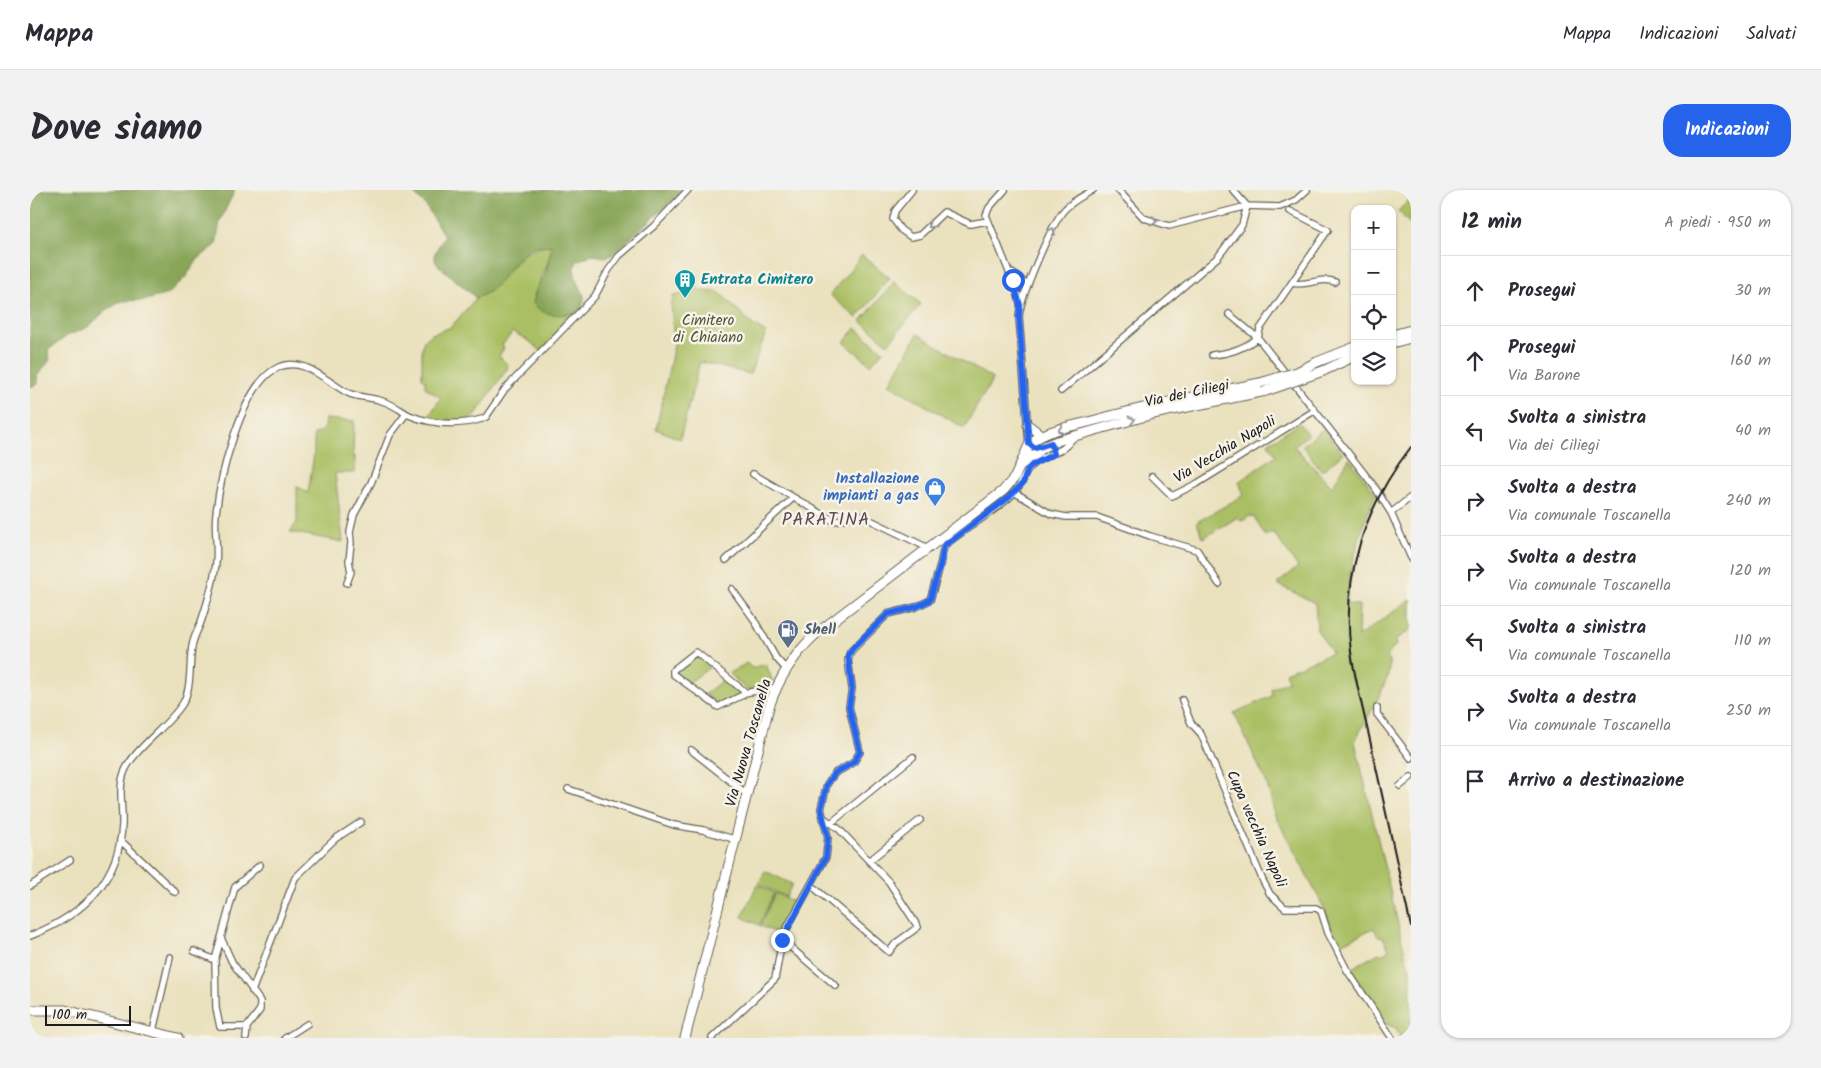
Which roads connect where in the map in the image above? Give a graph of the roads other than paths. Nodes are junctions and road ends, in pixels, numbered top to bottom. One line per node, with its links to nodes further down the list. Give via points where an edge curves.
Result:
1 (688, 190): 30 (street, via 654,226 619,256 595,296 505,389 486,417 438,424)
2 (912, 190): 10 (street, one-way to 2, via 970,224 944,212 922,234 909,236 894,223 893,217)
3 (1005, 190): 10 (street, via 988,209)
4 (1093, 190): 12 (street, one-way to 4, via 1060,214)
5 (1118, 190): 8 (street, one-way to 8, via 1144,218 1169,226)
6 (1233, 190): 8 (street)
7 (1308, 190): 8 (street, via 1280,208)
8 (1247, 206): 28 (street, via 1242,225 1218,257)
9 (1290, 211): 16 (street, via 1328,230)
10 (988, 221): 11 (street)
11 (1010, 272): 13 (street); 14 (street)
12 (1032, 275): 13 (street); 17 (street)
13 (1020, 278): 17 (street)
14 (1013, 280): 17 (street, via 1022,287); 18 (street)
15 (1335, 282): 16 (street, via 1328,279 1301,286)
16 (1292, 283): 22 (street, via 1260,329)
17 (1026, 286): 18 (street)
18 (1020, 305): 31 (street)
19 (1230, 314): 22 (street)
20 (1411, 330): 21 (main road)
21 (1396, 334)
22 (1258, 338): 26 (street, via 1229,354); 29 (street)
23 (1411, 338): 24 (main road)
24 (1396, 343)
25 (1351, 349): 32 (main road, Via dei Ciliegi, one-way to 32, bridge, via 1297,372 1260,383 1151,406)
26 (1212, 355)
27 (1351, 358): 33 (main road, Via dei Ciliegi, one-way to 27, bridge, via 1153,414 1266,391)
28 (1061, 391)
29 (1314, 411): 40 (street, Via Vecchia Napoli, via 1172,496); 44 (street, via 1374,486)
30 (406, 414): 48 (street, via 390,435 371,484 354,514 350,532 351,572); 67 (street, via 397,406 381,400 348,393 313,371 293,365 279,367 268,374 250,396 222,479 215,516 216,564 192,646 186,696 178,710 125,770)
31 (1028, 425): 32 (main road); 34 (street)
32 (1041, 435): 34 (main road, Via dei Ciliegi)
33 (1074, 436): 35 (main road, Via dei Ciliegi); 36 (street, via 1068,446)
34 (1029, 444): 35 (main road, via 1036,448); 38 (main road, Via Nuova Toscanella)
35 (1048, 444): 36 (street); 37 (main road, Via dei Ciliegi)
36 (1054, 454): 41 (street, via 1028,469 1023,483)
37 (1027, 460): 38 (main road, Via Nuova Toscanella)
38 (1020, 469): 45 (main road, Via Nuova Toscanella, via 1003,491)
39 (753, 474): 43 (street)
40 (1152, 476)
41 (1014, 492): 49 (street, via 1051,514 1097,517 1197,550); 63 (street, via 944,546 930,600 888,614 848,655 852,688 849,707 860,752 853,763 835,773 827,784 821,809)
42 (1411, 497): 44 (street)
43 (793, 498): 45 (street, via 834,522 860,515); 47 (street)
44 (1391, 513): 46 (street)
45 (928, 548): 51 (main road, Via Nuova Toscanella, via 817,633 798,651)
46 (1411, 558)
47 (726, 560)
48 (347, 583)
49 (1219, 584)
50 (732, 589): 51 (street)
51 (786, 669): 52 (main road, Via Nuova Toscanella)
52 (775, 688): 53 (street); 62 (main road, Via Nuova Toscanella)
53 (744, 693): 53 (street, via 718,707 673,672 696,652)
54 (1182, 700): 92 (street, Cupa vecchia Napoli, via 1191,723 1201,734 1270,894 1285,908 1316,908 1321,911 1347,970)
55 (1377, 708): 58 (street, via 1377,714)
56 (691, 750): 62 (street)
57 (913, 757): 66 (street)
58 (1411, 758)
59 (1411, 777): 60 (street)
60 (1400, 786)
61 (568, 789): 68 (street, via 674,826)
62 (748, 795): 68 (main road, Via Nuova Toscanella)
63 (824, 818): 66 (street); 72 (street, via 828,837 826,857)
64 (920, 820): 70 (street)
65 (361, 822): 82 (street, via 335,838 295,878)
66 (831, 823): 70 (street)
67 (120, 840): 74 (street); 75 (street, via 109,876 94,897 73,913)
68 (736, 840): 90 (main road, Via Nuova Toscanella)
69 (70, 860): 73 (street)
70 (869, 861): 72 (street, via 889,882 918,927 889,952)
71 (260, 865): 76 (street, via 235,887)
72 (811, 885): 77 (street)
73 (30, 886)
74 (176, 892)
75 (30, 936)
76 (222, 938): 80 (street); 82 (street, via 232,962)
77 (782, 940): 81 (street); 91 (street, via 775,979)
78 (194, 950): 80 (street)
79 (170, 957): 86 (street)
80 (215, 960): 85 (street, via 216,1008 220,1027)
81 (836, 986)
82 (252, 991): 85 (street, via 261,1007)
83 (30, 1010): 86 (main road, via 65,1010)
84 (307, 1024): 89 (street)
85 (247, 1027): 88 (street)
86 (153, 1031): 87 (main road)
87 (178, 1038)
88 (246, 1038)
89 (285, 1038)
90 (685, 1038)
91 (712, 1038)
92 (1392, 1038)

